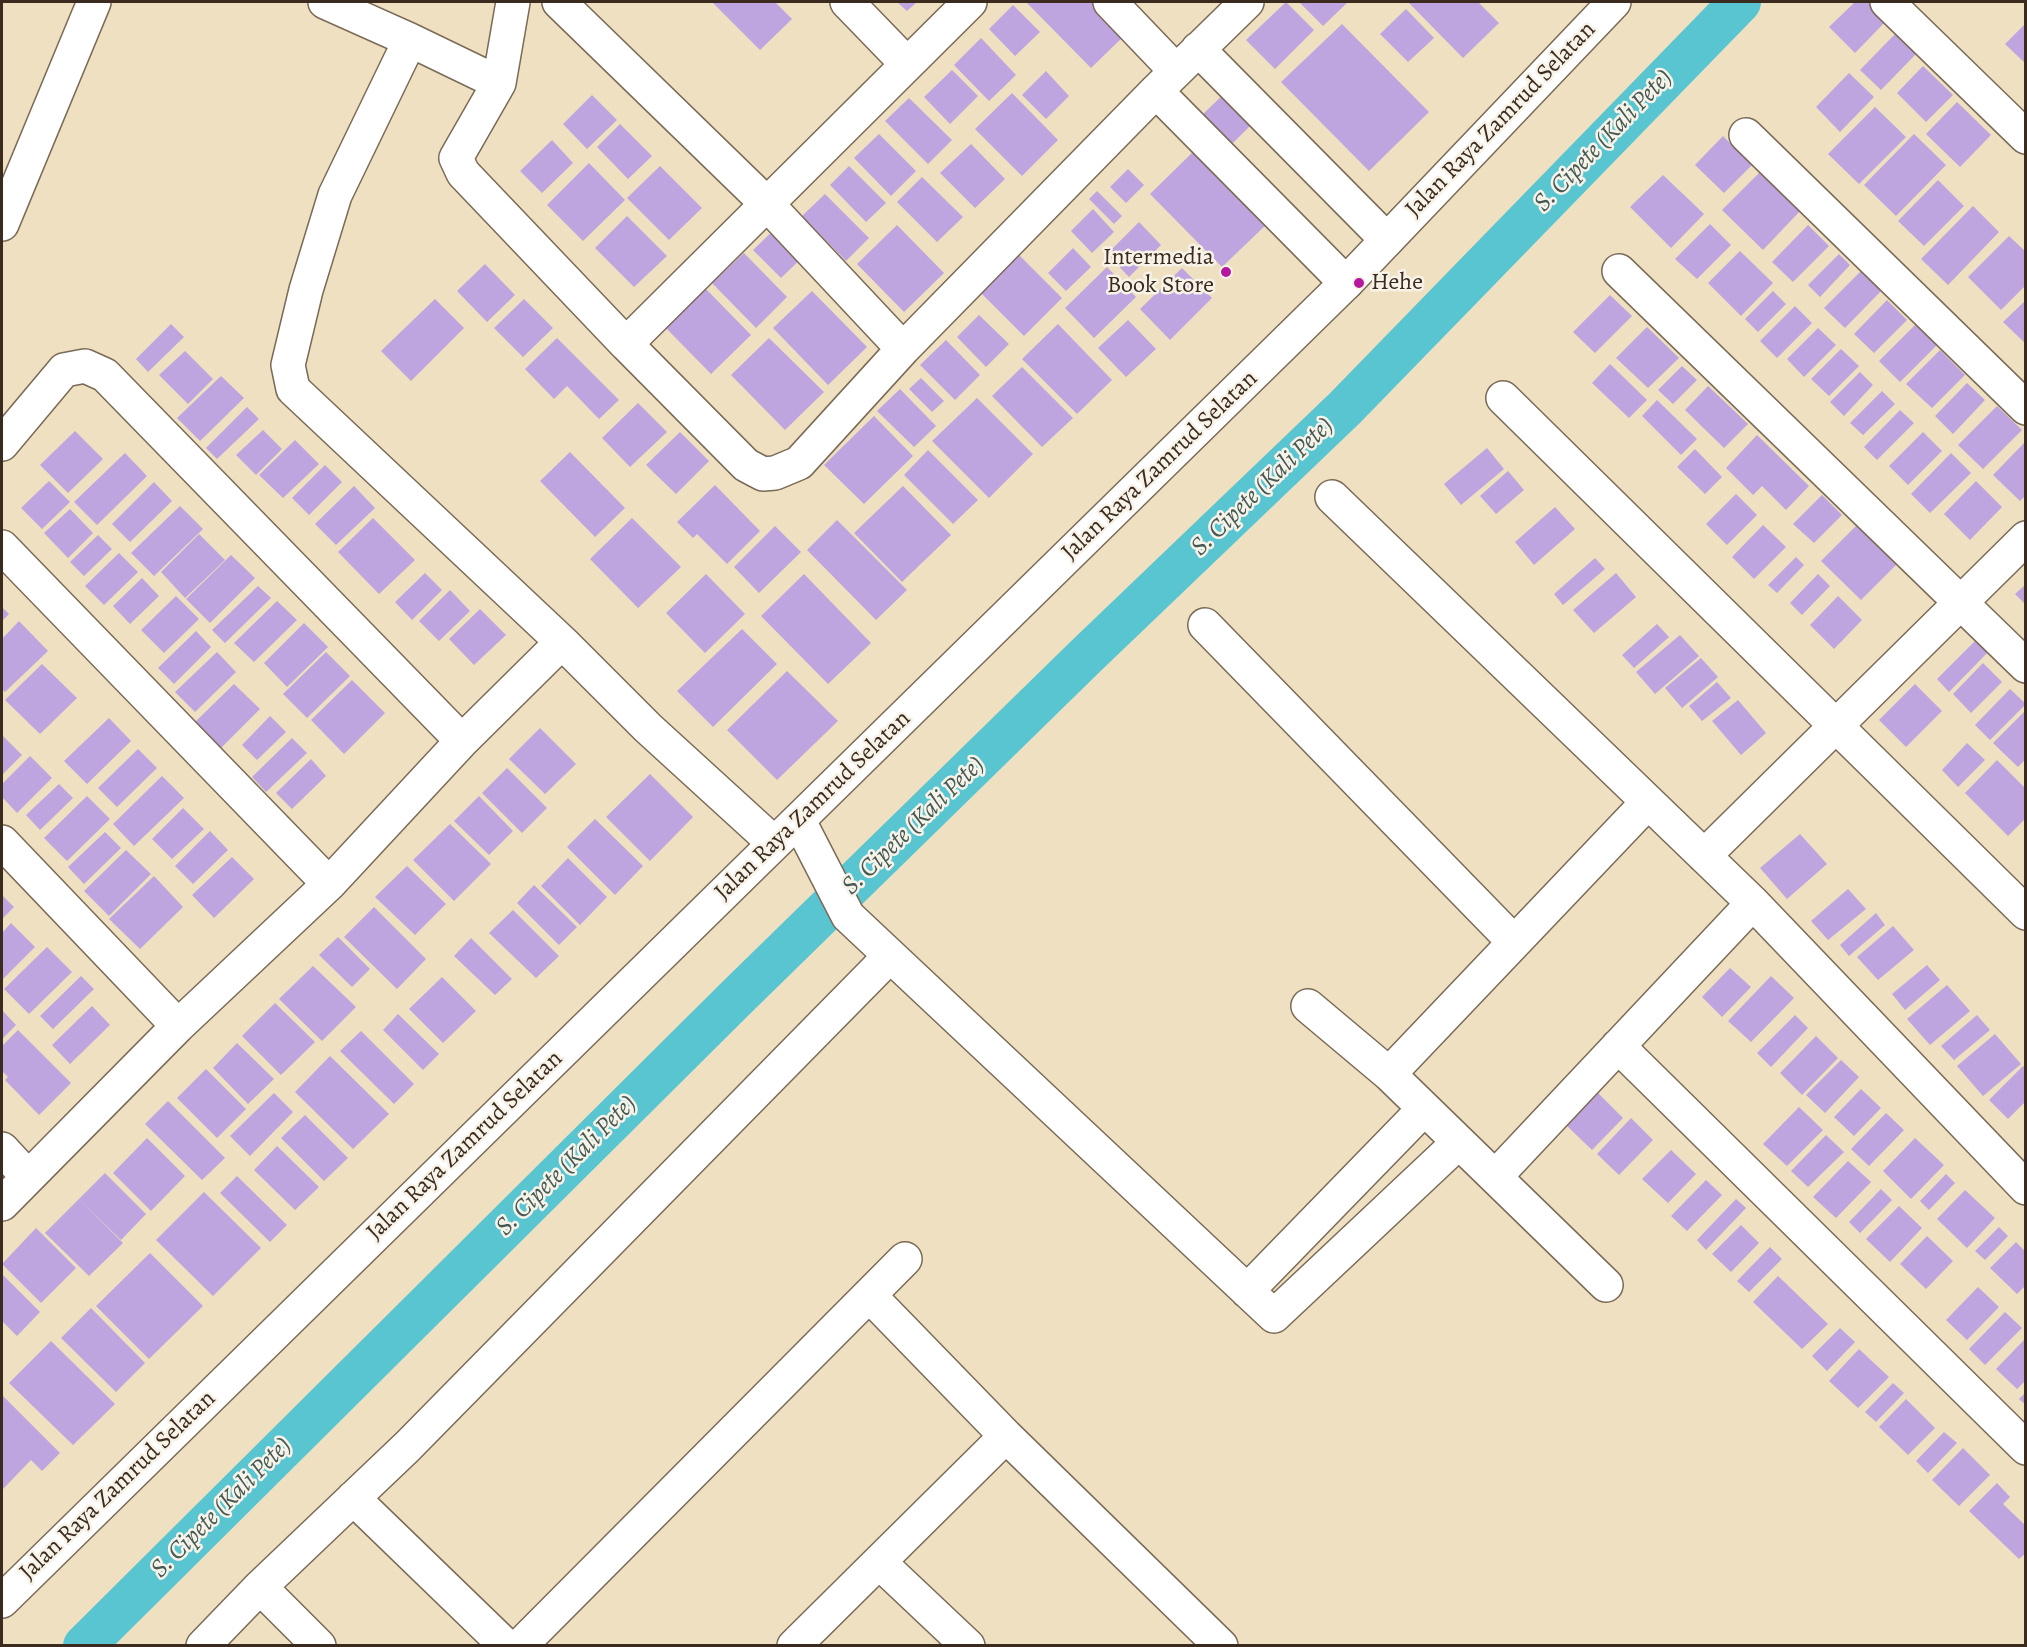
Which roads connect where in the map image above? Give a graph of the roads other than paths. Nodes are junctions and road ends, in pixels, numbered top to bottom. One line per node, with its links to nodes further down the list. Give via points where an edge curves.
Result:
1 (94, 2): 18 (street)
2 (325, 2): 11 (street)
3 (513, 2): 14 (street)
4 (559, 2): 17 (street)
5 (847, 2): 12 (street)
6 (970, 2): 12 (street)
7 (1110, 2): 13 (street)
8 (1247, 2): 13 (street)
9 (1614, 2): 19 (street, Jalan Raya Zamrud Selatan)
10 (1887, 2): 16 (street)
11 (410, 40): 14 (street); 32 (street, via 335,195 288,365 293,389)
12 (907, 64): 17 (street)
13 (1177, 70): 19 (street); 21 (street); 23 (street)
14 (499, 83): 22 (street, via 456,158 460,167)
15 (1746, 135): 25 (street)
16 (2025, 136)
17 (767, 204): 22 (street); 23 (street)
18 (2, 224)
19 (1387, 240): 21 (street, Jalan Raya Zamrud Selatan)
20 (1619, 271): 30 (street)
21 (1346, 283): 37 (street, Jalan Raya Zamrud Selatan)
22 (626, 344): 23 (street, via 746,465 763,474 799,463)
23 (903, 350)
24 (1503, 398): 34 (street)
25 (2025, 408)
26 (2, 444): 35 (street, via 64,370 86,366 105,375)
27 (1332, 497): 36 (street)
28 (2025, 538): 30 (street)
29 (2, 547): 41 (street)
30 (1960, 602): 33 (street); 34 (street)
31 (1204, 625): 44 (street)
32 (562, 642): 35 (street); 39 (street, via 648,728)
33 (2025, 666)
34 (1836, 726): 40 (street); 43 (street)
35 (462, 741): 41 (street)
36 (1648, 802): 40 (street); 44 (street)
37 (803, 828): 39 (street, Jalan Raya Zamrud Selatan); 45 (street, via 848,916)
38 (2, 842): 47 (street)
39 (774, 843): 66 (street, Jalan Raya Zamrud Selatan)
40 (1704, 856): 42 (street)
41 (329, 884): 47 (street)
42 (1753, 903): 48 (street); 55 (street)
43 (2025, 913)
44 (1514, 942): 49 (street)
45 (890, 956): 59 (street); 63 (street)
46 (1308, 1006): 49 (street)
47 (178, 1026): 53 (street)
48 (1618, 1046): 54 (street); 62 (street)
49 (1389, 1074): 50 (street)
50 (1424, 1108): 51 (street); 59 (street)
51 (1459, 1142): 54 (street); 59 (street, via 1274,1316)
52 (2, 1149): 53 (street)
53 (28, 1177): 56 (street)
54 (1495, 1177): 58 (street)
55 (2025, 1188)
56 (2, 1204)
57 (904, 1259): 60 (street)
58 (1606, 1285)
59 (1247, 1291)
60 (869, 1294): 61 (street); 70 (street)
61 (1006, 1436): 64 (street); 73 (street)
62 (2025, 1448)
63 (353, 1498): 65 (street); 69 (street)
64 (879, 1562): 71 (street); 72 (street)
65 (260, 1587): 67 (street); 68 (street)
66 (2, 1601)
67 (203, 1646)
68 (319, 1646)
69 (506, 1646)
70 (520, 1646)
71 (794, 1646)
72 (968, 1646)
73 (1221, 1646)

